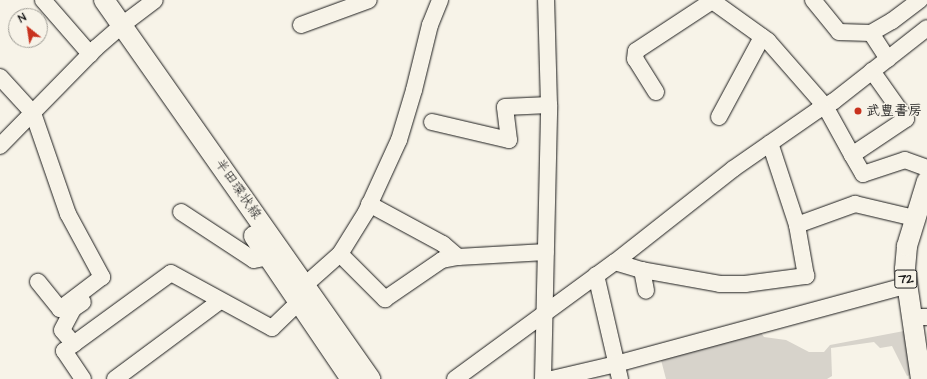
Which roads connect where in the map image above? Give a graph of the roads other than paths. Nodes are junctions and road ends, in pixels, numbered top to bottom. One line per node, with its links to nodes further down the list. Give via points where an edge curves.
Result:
1 (43, 0): 16 (street)
2 (89, 0): 13 (main road, 半田環状線)
3 (104, 0): 13 (main road, 半田環状線)
4 (155, 0): 13 (street)
5 (369, 0): 11 (street)
6 (440, 0): 31 (street, via 430,25 399,140)
7 (546, 0): 21 (street)
8 (711, 0): 15 (street); 20 (street, via 636,51 635,59)
9 (813, 0): 14 (street, via 839,32)
10 (920, 0): 14 (street)
11 (301, 25)
12 (927, 28): 17 (street)
13 (117, 29): 16 (street); 37 (main road, 半田環状線); 46 (main road, 半田環状線)
14 (871, 33): 17 (street)
15 (762, 38): 22 (street, via 768,41); 24 (street)
16 (90, 54): 23 (street)
17 (888, 59): 18 (street)
18 (872, 71): 22 (street); 28 (street, via 906,119)
19 (0, 77): 23 (street)
20 (656, 92)
21 (549, 105): 25 (street, via 505,107 509,140); 35 (street)
22 (825, 106): 26 (street); 28 (street)
23 (33, 113): 27 (street); 42 (street, via 68,214)
24 (719, 117)
25 (432, 122)
26 (770, 143): 34 (street); 39 (street)
27 (0, 146)
28 (852, 155): 29 (street, via 863,174 905,160)
29 (927, 168)
30 (927, 181): 32 (main road, 72)
31 (369, 204): 36 (street); 38 (street, via 443,244)
32 (920, 208): 34 (street, via 854,204); 44 (main road, 72, via 907,246)
33 (181, 212): 37 (street, via 254,260)
34 (798, 226): 40 (street, via 806,276 745,284 720,284)
35 (546, 252): 38 (street); 48 (street)
36 (340, 254): 38 (street, via 384,299 442,260); 46 (street)
37 (268, 257): 46 (main road, 半田環状線)
38 (458, 257)
39 (615, 262): 40 (street); 41 (street)
40 (642, 270): 45 (street)
41 (596, 275): 48 (street); 51 (street)
42 (102, 277): 43 (street, via 60,309); 50 (street, via 107,285 73,309 62,330)
43 (38, 282)
44 (906, 286): 49 (main road, 72); 51 (street)
45 (646, 291)
46 (301, 294): 47 (street, via 272,328); 54 (main road, 半田環状線); 55 (main road, 半田環状線)
47 (220, 301): 50 (street, via 171,273); 53 (street)
48 (544, 314): 56 (street); 57 (street)
49 (919, 317): 59 (main road, 72)
50 (74, 344): 52 (street, via 64,351)
51 (618, 371): 58 (street)
52 (83, 379)
53 (115, 379)
54 (351, 379)
55 (370, 379)
56 (455, 379)
57 (543, 379)
58 (552, 379)
59 (921, 379)

